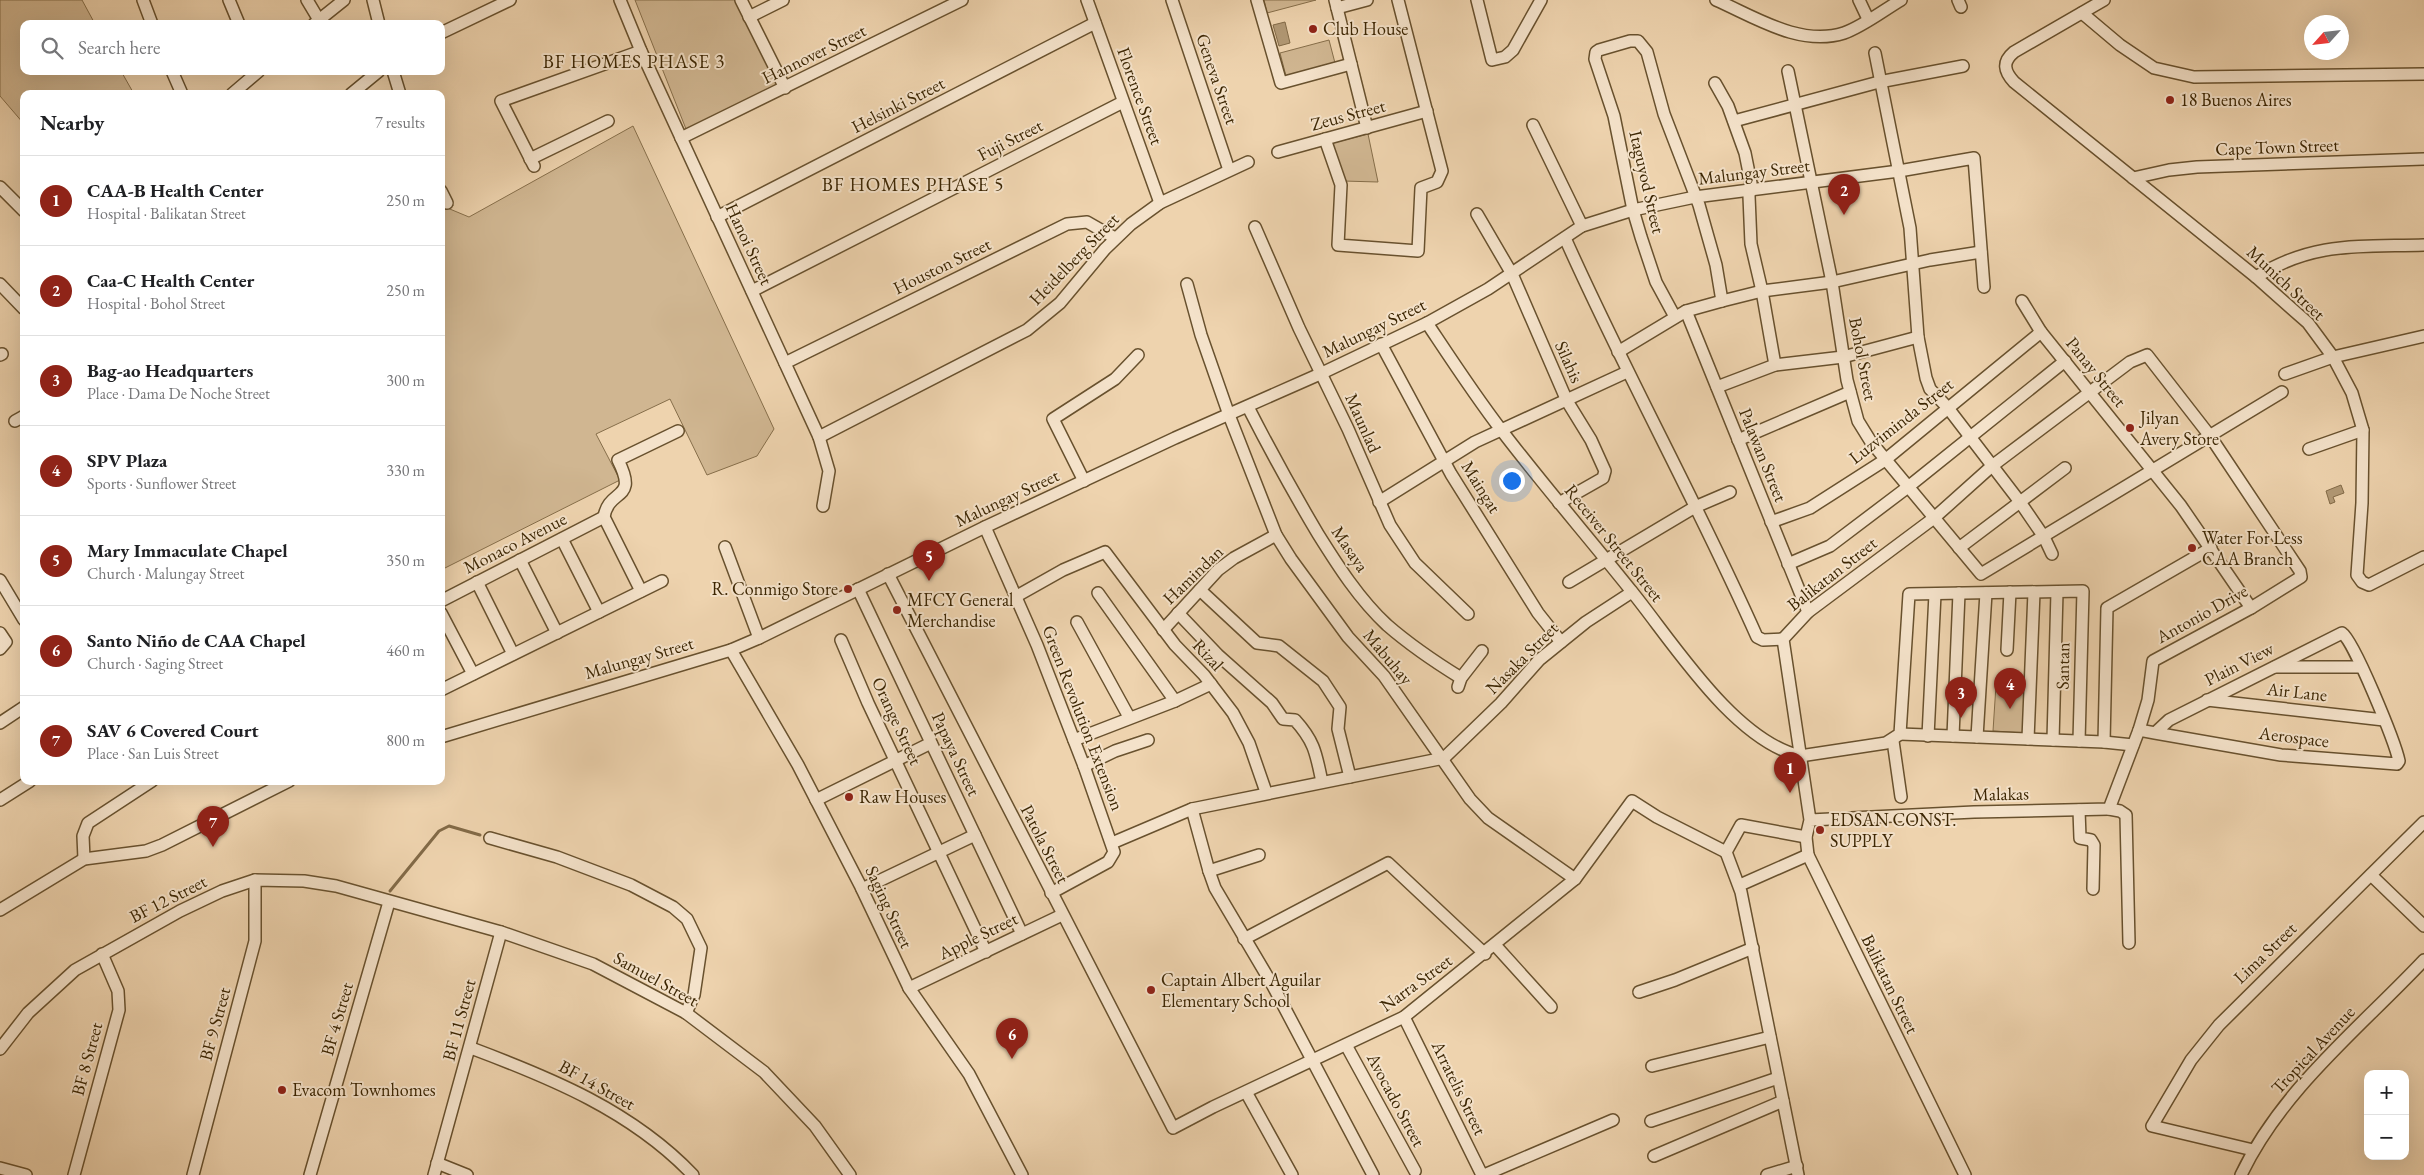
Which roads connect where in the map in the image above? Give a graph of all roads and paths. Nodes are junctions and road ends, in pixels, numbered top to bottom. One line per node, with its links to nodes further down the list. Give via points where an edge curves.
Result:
1 (142, 0): 26 (street)
2 (229, 0): 27 (street)
3 (307, 0): 28 (street)
4 (344, 0): 29 (street)
5 (373, 0): 30 (street)
6 (510, 0): 32 (street)
7 (620, 0): 33 (street, Hanoi Street)
8 (740, 0): 24 (street)
9 (783, 0): 24 (street)
10 (962, 0): 45 (street, Hannover Street)
11 (1087, 0): 31 (street, Florence Street)
12 (1172, 0): 62 (street, Geneva Street)
13 (1257, 0): 35 (street, via 1281,83)
14 (1367, 0): 22 (street)
15 (1398, 0): 52 (street)
16 (1477, 0): 17 (street, via 1492,60 1505,57 1512,50)
17 (1541, 0)
18 (1716, 0): 25 (street, via 1797,34 1821,38 1846,32)
19 (1859, 0): 25 (street)
20 (1901, 0): 25 (street)
21 (2104, 0): 23 (street)
22 (1336, 4): 35 (street)
23 (2082, 13): 38 (street, via 2154,68 2194,77); 64 (street, Munich Street, via 2014,52 2005,64 2007,74)
24 (749, 17): 45 (street)
25 (1868, 19)
26 (150, 20)
27 (237, 20)
28 (315, 20)
29 (319, 20)
30 (379, 20)
31 (1095, 23): 50 (street, Florence Street); 75 (street, Helsinki Street)
32 (445, 31)
33 (641, 50): 53 (street, via 500,101 532,163); 57 (street, Hanoi Street)
34 (1874, 53): 43 (street)
35 (1351, 64): 56 (street)
36 (1963, 66): 43 (street)
37 (1788, 71): 51 (street, Bohol Street)
38 (2424, 74)
39 (174, 75): 46 (street)
40 (254, 75): 47 (street)
41 (374, 75): 48 (street)
42 (394, 75): 49 (street)
43 (1879, 82): 51 (street); 63 (street)
44 (1715, 83): 54 (street)
45 (785, 88): 57 (street, Hannover Street)
46 (180, 90)
47 (237, 90)
48 (356, 90)
49 (399, 90)
50 (1123, 102): 70 (street, Florence Street); 89 (street, Fuji Street)
51 (1794, 105): 54 (street); 65 (street, Bohol Street)
52 (1427, 112): 56 (street, Zeus Street); 58 (street, via 1442,171 1437,182 1421,188 1418,251 1338,245 1341,185)
53 (608, 121)
54 (1734, 121): 67 (street, via 1746,153 1751,183)
55 (1533, 125): 76 (street)
56 (1367, 128): 58 (street, Zeus Street)
57 (681, 138): 75 (street, Hanoi Street)
58 (1325, 139): 59 (street, Zeus Street)
59 (1278, 152)
60 (2424, 160): 64 (street, Cape Town Street, via 2198,167)
61 (1248, 162): 62 (street, Heidelberg Street)
62 (1229, 170): 70 (street, Heidelberg Street)
63 (1899, 171): 65 (street, Malungay Street); 81 (street, Malungay Street, via 1974,158); 82 (street, via 1910,228)
64 (2133, 178): 84 (street, Munich Street)
65 (1813, 183): 67 (street, Malungay Street); 85 (street, Bohol Street)
66 (0, 187): 72 (street)
67 (1749, 190): 68 (street, Malungay Street); 90 (street, via 1751,244)
68 (1695, 197): 73 (street, Malungay Street); 73 (street, Itaguyod Street, via 1670,132 1651,62 1642,44 1630,41 1596,52 1597,67 1614,116); 91 (street, via 1716,265)
69 (445, 200): 71 (street)
70 (1160, 203): 78 (street, Heidelberg Street)
71 (447, 204)
72 (20, 207)
73 (1633, 210): 76 (street, Malungay Street); 95 (street, Itaguyod Street, via 1656,282)
74 (1477, 214): 83 (street, Silahis)
75 (718, 217): 89 (street, Hanoi Street)
76 (1582, 226): 79 (street, Malungay Street)
77 (1256, 227): 109 (street, Maunlad)
78 (1115, 238): 106 (street, Houston Street, via 1087,222 1067,224); 123 (street, Heidelberg Street, via 1060,303 1027,330)
79 (1565, 238): 83 (street, Malungay Street); 101 (street)
80 (2424, 245): 84 (street, via 2326,248 2299,255)
81 (1981, 252): 82 (street); 88 (street, Malungay Street)
82 (1912, 264): 85 (street); 99 (street)
83 (1512, 274): 96 (street, Malungay Street); 115 (street, Silahis)
84 (2256, 277): 104 (street, Munich Street, via 2308,323)
85 (1832, 282): 90 (street); 103 (street, Bohol Street)
86 (0, 284): 93 (street)
87 (1187, 284): 118 (street, Mabuhay, via 1200,335)
88 (1984, 287)
89 (752, 291): 106 (street, Hanoi Street)
90 (1762, 291): 91 (street); 107 (street)
91 (1722, 300): 94 (street)
92 (2022, 302): 97 (street, Panay Street)
93 (20, 305)
94 (1686, 311): 95 (street); 111 (street, Palawan Street)
95 (1675, 317): 101 (street)
96 (1426, 323): 100 (street, Malungay Street); 121 (street, Receiver Street Street)
97 (2041, 332): 105 (street, Panay Street); 117 (street, Luzviminda Street)
98 (2424, 336): 104 (street)
99 (1918, 337): 103 (street); 117 (street, via 1930,389)
100 (1381, 344): 109 (street, Malungay Street); 128 (street, Maingat)
101 (1618, 352): 108 (street)
102 (1138, 356): 132 (street, via 1115,378 1053,419)
103 (1843, 357): 107 (street); 113 (street, Bohol Street)
104 (2333, 357): 110 (street); 119 (street, Munich Street, via 2352,393)
105 (2065, 361): 112 (street, Panay Street); 124 (street)
106 (785, 363): 123 (street, Hanoi Street)
107 (1775, 365): 111 (street)
108 (1627, 372): 115 (street); 139 (street)
109 (1320, 374): 116 (street, Malungay Street); 135 (street, Maunlad)
110 (2285, 374)
111 (1717, 387): 125 (street, Palawan Street)
112 (2090, 391): 122 (street, Balikatan Street, via 2130,362 2147,355); 129 (street, Balikatan Street); 131 (street, Panay Street)
113 (1850, 392): 125 (street); 127 (street, Bohol Street, via 1858,421)
114 (2282, 392): 122 (street)
115 (1567, 401): 121 (street); 137 (street, Silahis, via 1591,440 1606,474)
116 (1248, 407): 118 (street, Malungay Street); 190 (street, Masaya, via 1334,561 1385,624 1459,682)
117 (1948, 408): 124 (street); 127 (street, Luzviminda Street)
118 (1229, 415): 132 (street, Malungay Street); 144 (street, Mabuhay)
119 (2363, 430): 126 (street); 151 (street, Munich Street, via 2357,575 2369,586)
120 (678, 431): 140 (street, via 618,460 626,487 608,504)
121 (1501, 431): 128 (street); 137 (street, Receiver Street Street)
122 (2210, 436): 131 (street); 173 (street, Antonio Drive, via 2300,571 2301,577)
123 (819, 437): 138 (street, Hanoi Street, via 829,471)
124 (1970, 437): 129 (street); 133 (street)
125 (1738, 440): 142 (street, Palawan Street)
126 (2309, 449)
127 (1885, 460): 133 (street, Bohol Street); 142 (street, Luzviminda Street, via 1810,508)
128 (1444, 461): 135 (street); 187 (street, Maingat, via 1538,613)
129 (1992, 466): 136 (street); 141 (street, Balikatan Street)
130 (2065, 468): 136 (street)
131 (2151, 472): 145 (street); 149 (street, Panay Street)
132 (1084, 480): 143 (street, Malungay Street)
133 (1908, 487): 141 (street, Bohol Street); 154 (street, via 1830,546)
134 (1730, 492): 139 (street)
135 (1379, 502): 178 (street, Maunlad, via 1415,563)
136 (2020, 502): 145 (street); 148 (street)
137 (1559, 503): 153 (street, Receiver Street Street)
138 (823, 506)
139 (1696, 507): 153 (street); 185 (street, via 1757,637 1763,640)
140 (604, 517): 146 (street, Monaco Avenue); 162 (street)
141 (1934, 518): 148 (street, Bohol Street); 175 (street, Balikatan Street)
142 (1772, 522): 154 (street, Palawan Street)
143 (985, 527): 155 (street, Malungay Street); 171 (street, Green Revolution Extension)
144 (1276, 535): 161 (street, Hamindan, via 1234,558); 220 (street, Mabuhay, via 1308,585 1348,637 1384,676)
145 (2044, 537): 148 (street, Bohol Street, via 1984,574); 150 (street)
146 (562, 539): 152 (street, Monaco Avenue); 174 (street)
147 (725, 547): 184 (street)
148 (1959, 548)
149 (2211, 548): 173 (street, Panay Street); 216 (street, via 2107,608)
150 (2052, 554)
151 (2424, 557)
152 (520, 560): 157 (street, Monaco Avenue); 183 (street)
153 (1605, 560): 159 (street); 163 (street, Receiver Street Street)
154 (1788, 564): 175 (street, Palawan Street)
155 (888, 574): 160 (street, Malungay Street); 253 (street, Patola Street)
156 (0, 580): 176 (street)
157 (477, 582): 172 (street, Monaco Avenue); 192 (street)
158 (662, 582): 162 (street)
159 (1569, 582)
160 (858, 589): 184 (street, Malungay Street); 217 (street, Papaya Street)
161 (1200, 590): 177 (street, Hamindan); 223 (street, via 1257,643 1279,646 1323,682 1340,707 1338,729)
162 (641, 591): 174 (street)
163 (1632, 592): 187 (street, Nasaka Street); 219 (street, Receiver Street Street, via 1696,676 1724,706 1765,741)
164 (2010, 592): 165 (street); 169 (street); 191 (street)
165 (2034, 592): 166 (street); 211 (street)
166 (2057, 592): 214 (street); 215 (street, Santan, via 2082,591)
167 (1098, 593): 199 (street)
168 (1959, 593): 169 (street); 170 (street); 208 (street)
169 (1986, 593): 209 (street)
170 (1935, 594): 207 (street); 210 (street, via 1909,594)
171 (1015, 597): 181 (street, Rizal, via 1063,570 1105,552); 212 (street, Green Revolution Extension)
172 (445, 599)
173 (2252, 608): 204 (street, Antonio Drive, via 2153,661)
174 (599, 612): 183 (street)
175 (1808, 612): 185 (street, Balikatan Street)
176 (20, 613)
177 (1178, 613): 181 (street, Hamindan); 224 (street, via 1218,655 1272,703 1283,719 1295,720 1309,735)
178 (1468, 614)
179 (445, 621): 195 (street)
180 (1078, 622): 201 (street)
181 (1163, 630): 196 (street, Rizal)
182 (0, 633): 188 (street, via 6,642)
183 (557, 633): 192 (street)
184 (759, 638): 189 (street, Malungay Street)
185 (1783, 639): 219 (street, Balikatan Street)
186 (841, 640): 221 (street, Orange Street)
187 (1561, 642): 220 (street, Nasaka Street, via 1539,660 1501,703)
188 (0, 649)
189 (731, 650): 206 (street, Malungay Street); 231 (street, Saging Street)
190 (1482, 650)
191 (2007, 650)
192 (514, 654): 195 (street)
193 (2272, 667): 194 (street); 194 (street, Plain View, via 2342,633 2347,636); 198 (street, Plain View)
194 (2361, 667): 202 (street)
195 (473, 674): 197 (street)
196 (1211, 684): 199 (street); 228 (street, Rizal, via 1233,713 1249,742)
197 (445, 688)
198 (2207, 700): 202 (street, Air Lane); 205 (street, Plain View, via 2169,720)
199 (1175, 701): 201 (street)
200 (20, 710): 203 (street)
201 (1129, 718): 212 (street)
202 (2384, 720): 205 (street, Aerospace, via 2398,755 2397,764 2281,755)
203 (0, 723)
204 (2140, 730): 205 (street, Aerospace); 218 (street)
205 (2155, 733)
206 (445, 736)
207 (1928, 736): 208 (street); 210 (street)
208 (1953, 736): 209 (street)
209 (1977, 737): 211 (street)
210 (1897, 738): 219 (street); 229 (street)
211 (2028, 739): 214 (street)
212 (1074, 740): 222 (street, Green Revolution Extension)
213 (1148, 740): 222 (street)
214 (2053, 740): 215 (street)
215 (2079, 741): 216 (street)
216 (2104, 742): 218 (street)
217 (931, 743): 221 (street); 237 (street, Papaya Street)
218 (2133, 745): 233 (street)
219 (1800, 756): 235 (street, Balikatan Street)
220 (1444, 758): 223 (street); 248 (street, Mabuhay, via 1470,799 1488,818)
221 (896, 759): 231 (street); 241 (street, Orange Street)
222 (1084, 766): 240 (street, Green Revolution Extension)
223 (1350, 777): 224 (street)
224 (1322, 782): 228 (street)
225 (24, 785): 230 (street)
226 (146, 785): 245 (street, via 88,823 83,836)
227 (281, 785): 245 (street, via 162,845 146,851)
228 (1266, 792): 232 (street)
229 (1901, 797)
230 (0, 800)
231 (816, 800): 251 (street, Saging Street)
232 (1192, 809): 240 (street); 246 (street)
233 (2109, 809): 234 (street, Malakas); 261 (street, via 2126,815)
234 (2079, 810): 235 (street, Malakas); 252 (street, via 2080,838 2091,840 2094,845)
235 (1810, 820): 238 (street, Balikatan Street)
236 (2424, 822): 247 (street, Lima Street)
237 (975, 835): 241 (street); 259 (street, Papaya Street)
238 (1806, 837): 242 (street, via 1741,826); 244 (street, Balikatan Street)
239 (490, 838): 271 (street, via 557,857 632,885 673,907 687,920 701,948 694,995)
240 (1112, 843): 253 (street, via 1114,852 1108,862)
241 (938, 852): 251 (street); 264 (street, Orange Street)
242 (1726, 852): 248 (street, Narra Street, via 1632,801); 250 (street)
243 (1259, 855): 246 (street)
244 (1808, 855): 250 (street); 304 (street, Balikatan Street)
245 (84, 859): 255 (street)
246 (1208, 872): 260 (street)
247 (2371, 875): 257 (street); 285 (street, Lima Street, via 2219,1025 2191,1060 2152,1126)
248 (1575, 879): 262 (street, Narra Street)
249 (255, 880): 254 (street, BF 12 Street, via 304,881 336,886); 265 (street, BF 12 Street, via 180,911); 293 (street, BF 9 Street, via 255,941)
250 (1740, 885): 263 (street)
251 (862, 889): 268 (street, Saging Street)
252 (2093, 889)
253 (1050, 893): 256 (street, Patola Street)
254 (389, 902): 258 (street, Samuel Street); 294 (street, BF 4 Street)
255 (0, 910)
256 (1062, 915): 259 (street, Apple Street); 284 (street, Patola Street)
257 (2424, 926)
258 (501, 932): 271 (street, Samuel Street, via 593,964); 276 (street, BF 11 Street)
259 (1022, 934): 264 (street, Apple Street)
260 (1244, 940): 266 (street, via 1388,863); 277 (street, via 1273,986)
261 (2129, 943)
262 (1495, 945): 266 (street, Narra Street); 270 (street)
263 (1753, 948): 269 (street); 273 (street)
264 (986, 952): 268 (street, Apple Street)
265 (102, 954): 275 (street, BF 12 Street, via 75,970 28,1013); 292 (street, BF 8 Street, via 118,991 119,1010)
266 (1485, 954): 272 (street, Narra Street)
267 (2424, 960): 285 (street, Tropical Avenue, via 2303,1083)
268 (909, 988): 299 (street, Saging Street, via 974,1081)
269 (1639, 992)
270 (1551, 1007)
271 (686, 1013): 298 (street, Samuel Street, via 764,1072 815,1126)
272 (1404, 1017): 274 (street, Narra Street); 302 (street, Arratelis Street)
273 (1770, 1037): 278 (street); 279 (street)
274 (1346, 1045): 277 (street, Narra Street); 290 (street, Avocado Street)
275 (0, 1048)
276 (471, 1048): 287 (street, BF 11 Street); 297 (street, BF 14 Street, via 545,1076 586,1096 627,1120 679,1160)
277 (1312, 1060): 280 (street, Narra Street); 301 (street)
278 (1652, 1066)
279 (1778, 1078): 281 (street); 283 (street)
280 (1246, 1092): 284 (street, Narra Street); 300 (street)
281 (1783, 1101): 286 (street); 289 (street)
282 (1613, 1120): 302 (street)
283 (1651, 1121)
284 (1173, 1128)
285 (2253, 1150): 305 (street, Tropical Avenue)
286 (1654, 1156)
287 (438, 1163): 295 (street, BF 11 Street); 296 (street)
288 (0, 1168): 291 (street)
289 (1798, 1170): 303 (street)
290 (1415, 1172)
291 (26, 1175)
292 (74, 1175)
293 (193, 1175)
294 (310, 1175)
295 (434, 1175)
296 (467, 1175)
297 (693, 1175)
298 (850, 1175)
299 (1022, 1175)
300 (1292, 1175)
301 (1373, 1175)
302 (1483, 1175)
303 (1767, 1175)
304 (1965, 1175)
305 (2241, 1175)

